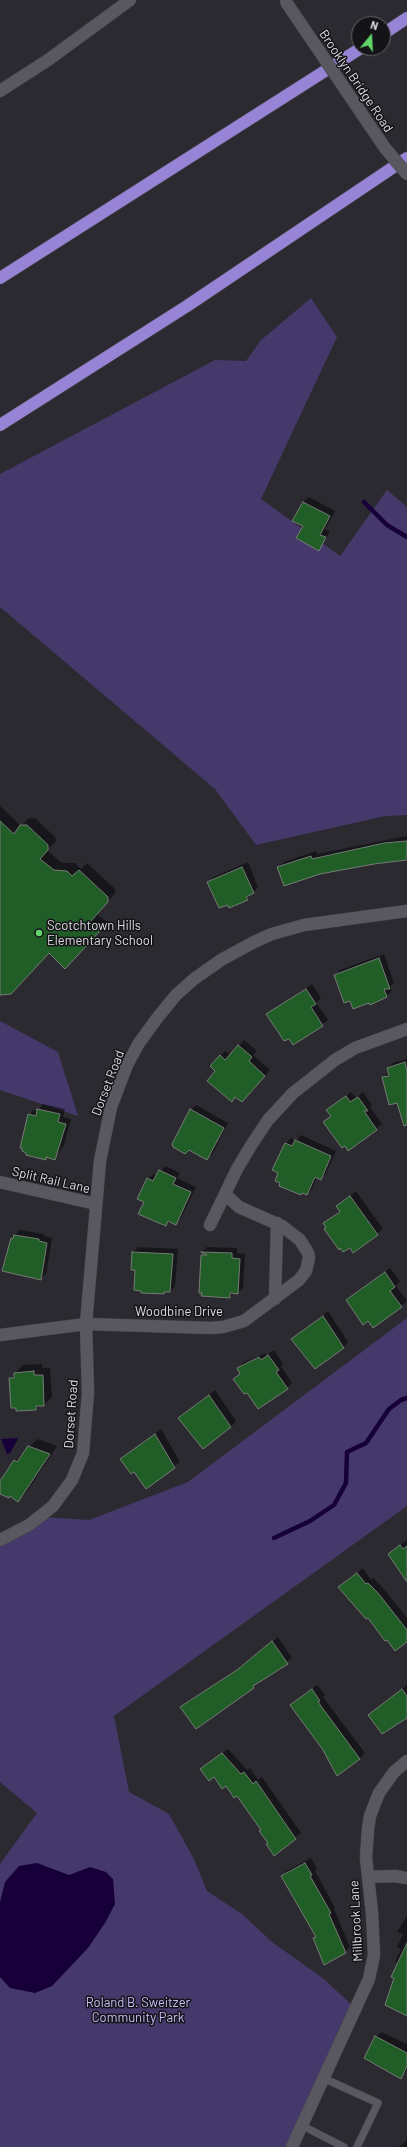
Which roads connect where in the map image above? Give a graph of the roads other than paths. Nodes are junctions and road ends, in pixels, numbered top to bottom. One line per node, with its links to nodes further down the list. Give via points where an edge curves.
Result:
1 (130, 0): 6 (street, via 48,60)
2 (286, 2): 8 (street, Brooklyn Bridge Road, bridge, via 385,148)
3 (407, 18): 4 (highway)
4 (391, 29)
5 (351, 54): 9 (highway)
6 (0, 91)
7 (407, 158): 10 (highway, via 174,314)
8 (407, 174)
9 (0, 278)
10 (0, 425)
11 (407, 911): 15 (street, Dorset Road, via 304,925 272,934 221,960 176,995 139,1043 118,1088 105,1131)
12 (407, 1029): 14 (street, via 355,1048 293,1093 268,1120)
13 (0, 1182): 15 (street, Split Rail Lane)
14 (225, 1194): 16 (street, Woodbine Drive, via 239,1207); 17 (street)
15 (96, 1204): 19 (street, Dorset Road)
16 (277, 1223): 18 (street); 18 (street, Woodbine Drive, via 300,1240 309,1258 306,1271 299,1280)
17 (210, 1225)
18 (275, 1299): 19 (street, Woodbine Drive, via 244,1321 223,1327)
19 (86, 1324): 20 (street); 21 (street, Dorset Road, via 87,1426 78,1467 67,1489 53,1506 29,1525)
20 (0, 1335)
21 (0, 1540)
22 (407, 1761): 23 (street, Millbrook Lane, via 394,1772 383,1787 370,1816 366,1858)
23 (368, 1877): 24 (street); 25 (street, Millbrook Lane, via 374,1937 372,1967 367,1985)
24 (407, 1878)
25 (324, 2078): 26 (street, Millbrook Lane); 29 (lane, via 378,2103)
26 (301, 2125): 27 (street, Millbrook Lane); 28 (lane)
27 (292, 2147)
28 (344, 2147)
29 (357, 2147)

